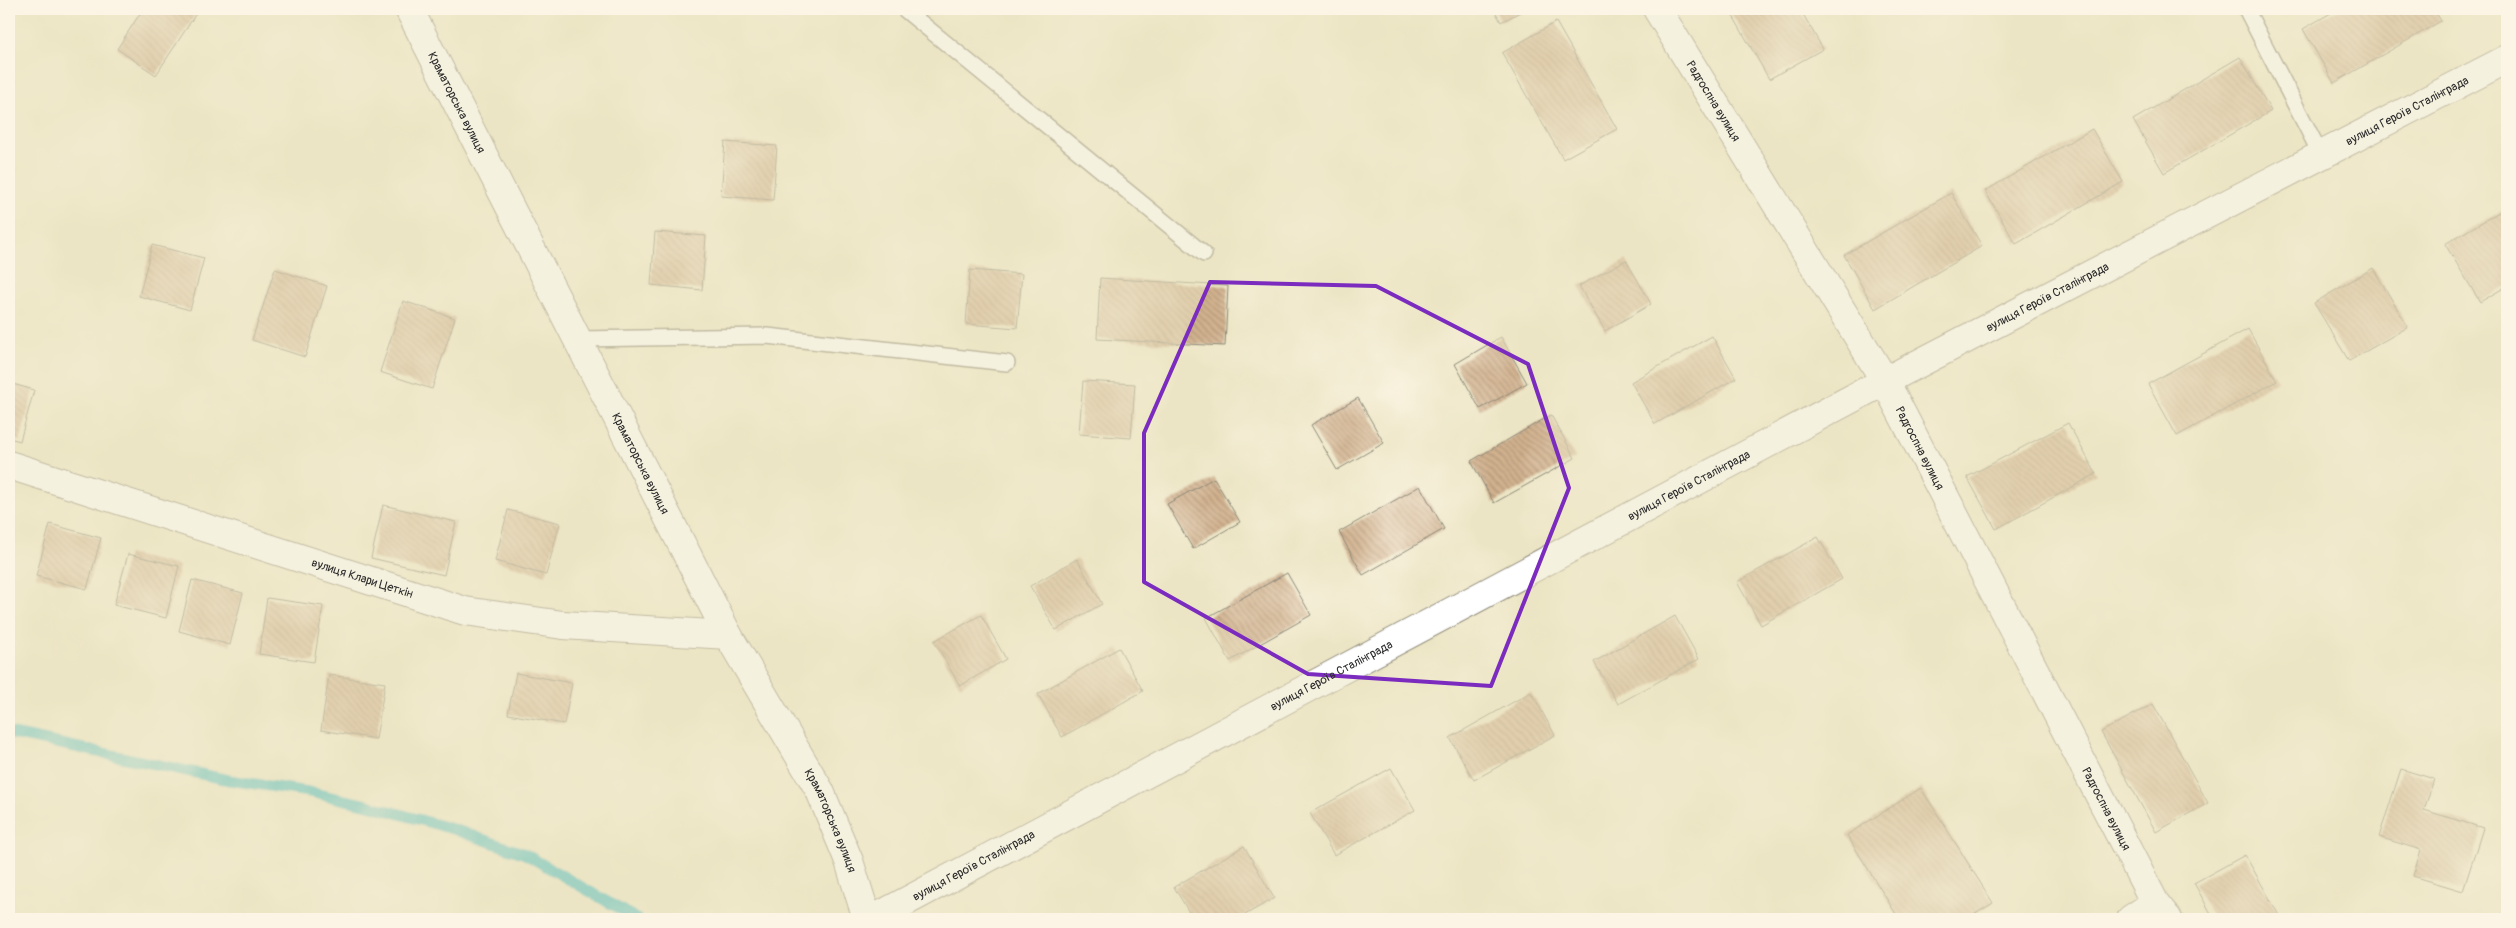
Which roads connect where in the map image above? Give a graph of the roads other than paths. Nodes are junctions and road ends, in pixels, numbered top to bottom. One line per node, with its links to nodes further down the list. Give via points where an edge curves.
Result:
1 (409, 9): 8 (street, Краматорська вулиця)
2 (904, 9): 7 (lane)
3 (1657, 9): 10 (street, Радгоспна вулиця)
4 (2246, 9): 6 (lane)
5 (2507, 59): 6 (street, вулиця Героїв Сталінграда)
6 (2322, 155): 10 (street, вулиця Героїв Сталінграда)
7 (1204, 254)
8 (579, 339): 9 (lane, via 767,336); 12 (street, Краматорська вулиця)
9 (1007, 363)
10 (1885, 381): 13 (street, Радгоспна вулиця); 15 (street, вулиця Героїв Сталінграда)
11 (9, 465): 12 (street, вулиця Клари Цеткін, via 465,611 563,625)
12 (728, 635): 14 (street, Краматорська вулиця, via 820,791 849,862)
13 (2161, 911): 16 (street, Радгоспна вулиця)
14 (867, 919)
15 (873, 919)
16 (2131, 919)

